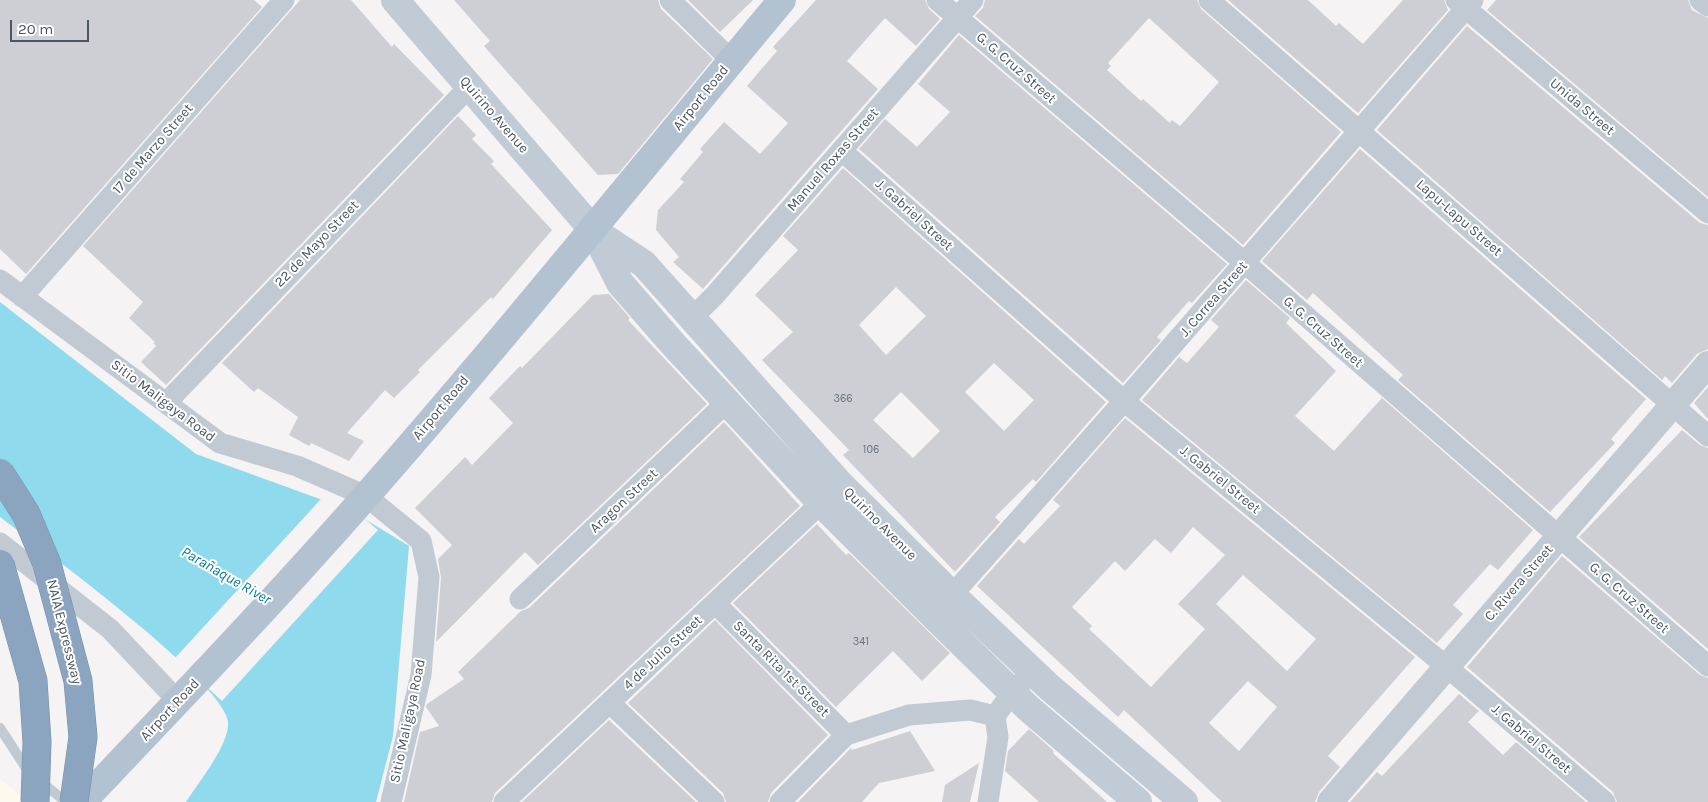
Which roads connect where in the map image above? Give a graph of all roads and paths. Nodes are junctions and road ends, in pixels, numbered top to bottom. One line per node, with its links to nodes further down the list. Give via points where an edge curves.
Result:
1 (284, 0): 20 (street, 17 de Marzo Street)
2 (395, 0): 13 (main road, Quirino Avenue)
3 (670, 0): 12 (street)
4 (782, 0): 12 (main road, Airport Road)
5 (937, 0): 11 (street, G. G. Cruz Street)
6 (973, 0): 11 (street, Manuel Roxas Street)
7 (1209, 0): 14 (street, Lapu-Lapu Street)
8 (1700, 0): 10 (street)
9 (1465, 3): 14 (street, J. Correa Street); 16 (street, Unida Street)
10 (1708, 6)
11 (958, 18): 15 (street, Manuel Roxas Street); 18 (street, G. G. Cruz Street)
12 (732, 60): 17 (main road, Airport Road)
13 (469, 87): 17 (main road, Quirino Avenue); 24 (street, 22 de Mayo Street)
14 (1360, 130): 18 (street, J. Correa Street); 26 (street, Lapu-Lapu Street)
15 (842, 151): 21 (street, Manuel Roxas Street, via 716,295); 23 (street, J. Gabriel Street)
16 (1708, 213)
17 (593, 230): 21 (main road, Quirino Avenue, via 644,264); 25 (main road, Quirino Avenue, via 620,283); 29 (main road, Airport Road)
18 (1245, 263): 23 (street, J. Correa Street); 31 (street, G. G. Cruz Street)
19 (0, 280): 20 (street, Sitio Maligaya Road)
20 (22, 297): 24 (street, Sitio Maligaya Road)
21 (691, 319): 34 (main road, Quirino Avenue, via 840,484)
22 (1708, 364): 26 (street, C. Rivera Street)
23 (1124, 401): 34 (street, J. Correa Street); 38 (street, J. Gabriel Street)
24 (167, 402): 29 (street, Sitio Maligaya Road, via 220,443 297,466)
25 (727, 402): 30 (main road, Quirino Avenue); 35 (street, Aragon Street)
26 (1672, 406): 27 (street, Lapu-Lapu Street); 31 (street, C. Rivera Street)
27 (1708, 436)
28 (0, 472): 48 (highway, NAIA Expressway, bridge, via 26,514 47,564 78,681 83,737)
29 (360, 502): 41 (main road, Airport Road); 50 (street, Sitio Maligaya Road, via 421,540 429,577 421,675)
30 (821, 503): 36 (street, 4 de Julio Street); 40 (main road, Quirino Avenue)
31 (1558, 538): 37 (street, G. G. Cruz Street); 38 (street, C. Rivera Street)
32 (0, 543): 41 (street, via 110,629)
33 (0, 564): 46 (highway, bridge, via 33,681 37,742)
34 (952, 595): 39 (main road, Quirino Avenue)
35 (520, 599)
36 (716, 604): 42 (street, 4 de Julio Street); 45 (street, Santa Rita 1st Street)
37 (1708, 666)
38 (1447, 667): 57 (street, C. Rivera Street); 58 (street, J. Gabriel Street)
39 (1032, 671): 40 (street); 56 (main road, Quirino Avenue)
40 (1012, 693): 43 (street); 55 (main road, Quirino Avenue)
41 (178, 701): 49 (main road, Airport Road)
42 (610, 703): 51 (street, 4 de Julio Street); 52 (street)
43 (996, 716): 45 (street, via 970,710 909,714); 54 (street, via 998,737)
44 (0, 728): 47 (lane, via 28,771)
45 (846, 735): 53 (street)
46 (35, 802)
47 (66, 802)
48 (74, 802)
49 (82, 802)
50 (390, 802)
51 (504, 802)
52 (714, 802)
53 (780, 802)
54 (988, 802)
55 (1138, 802)
56 (1184, 802)
57 (1330, 802)
58 (1605, 802)

